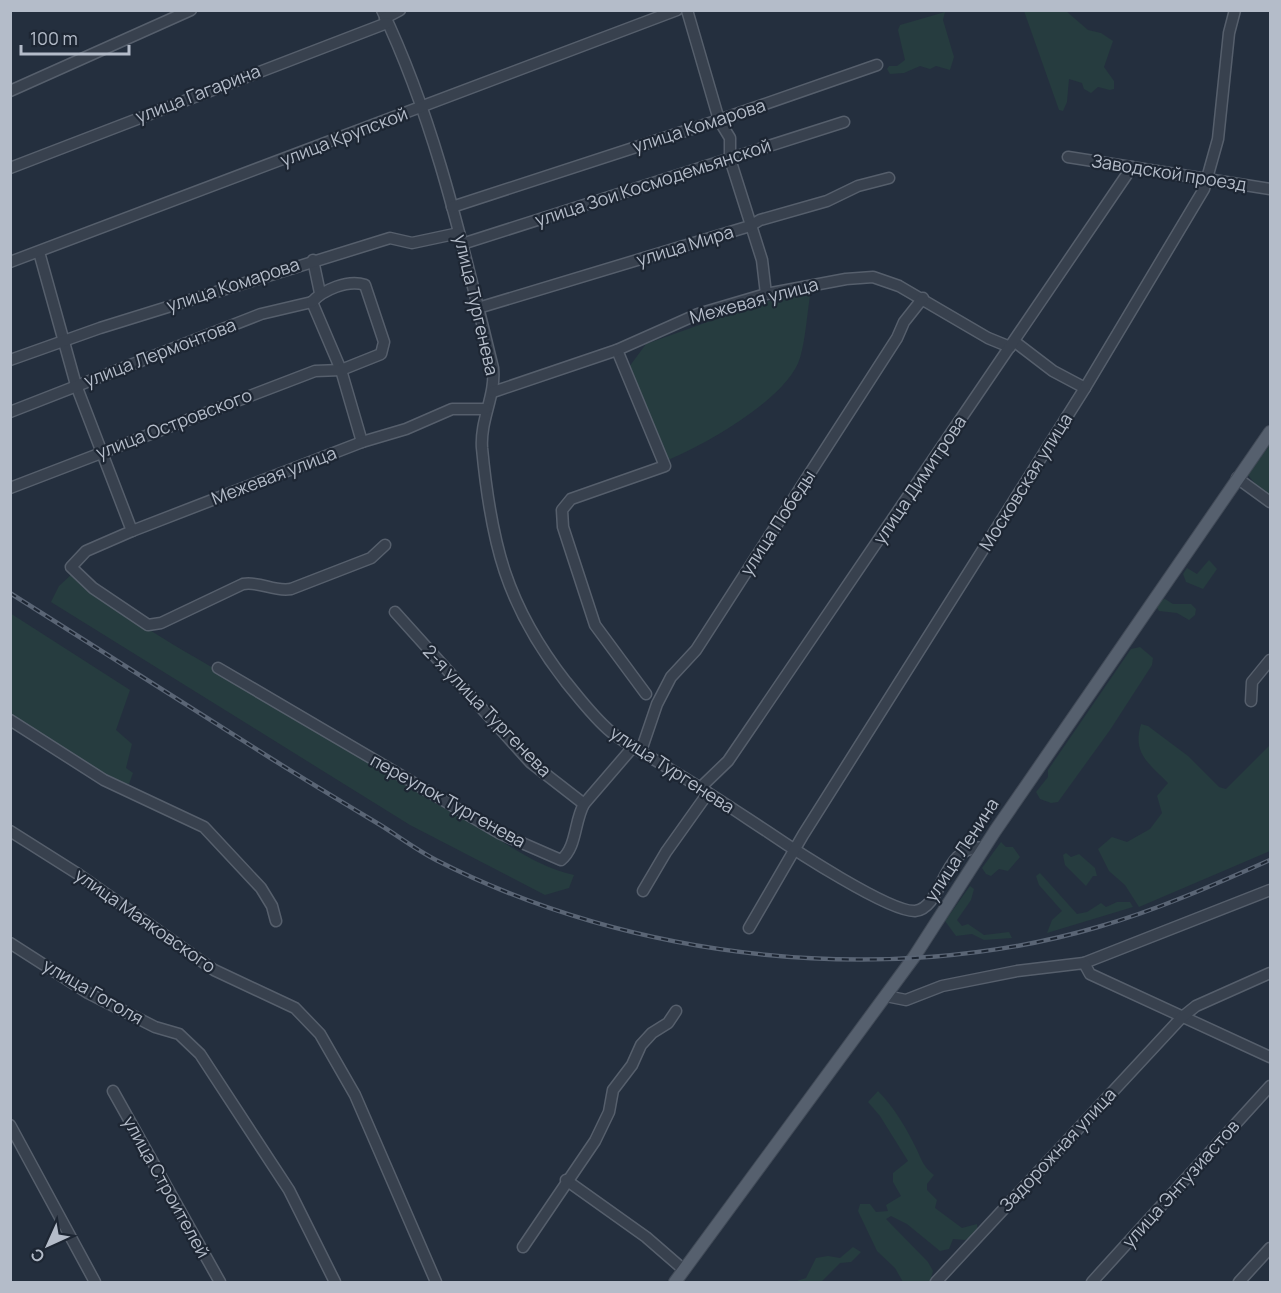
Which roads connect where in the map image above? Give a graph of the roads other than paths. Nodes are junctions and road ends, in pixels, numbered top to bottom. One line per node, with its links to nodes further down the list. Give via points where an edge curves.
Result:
1 (191, 10): 8 (street)
2 (400, 10): 6 (street, улица Гагарина)
3 (676, 10): 9 (street, улица Крупской)
4 (687, 10): 10 (street)
5 (1235, 10): 17 (street, Московская улица, via 1218,139)
6 (385, 17): 9 (street, улица Тургенева); 15 (street, улица Гагарина)
7 (877, 65): 10 (street, улица Комарова)
8 (10, 91)
9 (421, 107): 19 (street, улица Тургенева); 22 (street, улица Крупской)
10 (719, 120): 13 (street, via 730,138); 19 (street, улица Комарова)
11 (844, 122): 13 (street, улица Зои Космодемьянской)
12 (1068, 157): 14 (street, Заводской проезд)
13 (730, 159): 20 (street); 21 (street, улица Зои Космодемьянской)
14 (1132, 167): 17 (street, Заводской проезд); 31 (street, улица Димитрова)
15 (10, 168)
16 (889, 178): 20 (street, улица Мира)
17 (1207, 179): 18 (street, Заводской проезд); 36 (street, Московская улица, via 1146,290)
18 (1270, 189)
19 (452, 207): 21 (street, улица Тургенева)
20 (750, 226): 26 (street, via 762,260); 29 (street, улица Мира)
21 (460, 238): 23 (street, улица Комарова, via 412,243 390,238); 29 (street, улица Тургенева)
22 (39, 252): 24 (street, улица Крупской); 30 (street)
23 (313, 260): 25 (street); 30 (street, улица Комарова)
24 (10, 262)
25 (320, 293): 28 (street); 34 (street, улица Островского, via 358,283 365,285 384,342 384,349 375,358)
26 (766, 294): 27 (street, Межевая улица, via 820,282 873,277); 32 (street, Межевая улица, via 698,314)
27 (923, 298): 31 (street, Межевая улица, via 988,338); 54 (street, улица Победы, via 696,650 672,677)
28 (312, 302): 34 (street); 35 (street, улица Лермонтова, via 261,314)
29 (478, 308): 37 (street, улица Тургенева, via 493,368)
30 (64, 341): 33 (street, улица Комарова); 35 (street)
31 (1012, 345): 36 (street, Межевая улица); 55 (street, улица Димитрова, via 728,761)
32 (617, 350): 37 (street, Межевая улица); 51 (street, via 665,466 571,499 562,510 563,527 595,625)
33 (10, 360)
34 (341, 370): 41 (street); 42 (street, улица Островского, via 315,371)
35 (76, 385): 39 (street, улица Лермонтова); 42 (street)
36 (1085, 388): 59 (street, Московская улица)
37 (493, 392): 38 (street, улица Тургенева)
38 (486, 409): 41 (street, Межевая улица, via 452,409); 54 (street, улица Тургенева, via 482,444 489,501 500,561 519,609 538,645 584,704 611,732)
39 (10, 412)
40 (1270, 432): 43 (main road, улица Ленина)
41 (362, 442): 46 (street, Межевая улица)
42 (102, 451): 44 (street, улица Островского); 46 (street)
43 (1237, 478): 45 (street); 58 (main road, улица Ленина)
44 (10, 488)
45 (1270, 502)
46 (132, 531): 47 (street, Межевая улица, via 86,551 71,567 93,588 148,625 243,584 255,582 280,591 291,589 371,558)
47 (385, 545)
48 (395, 612): 56 (street, 2-я улица Тургенева, via 530,762)
49 (1270, 660): 52 (street, via 1252,682)
50 (218, 668): 56 (street, переулок Тургенева, via 499,833 561,860 572,845)
51 (646, 694)
52 (1251, 701)
53 (10, 720): 62 (street, via 104,780 204,827 261,888)
54 (637, 749): 55 (street, улица Тургенева); 56 (street, переулок Тургенева, via 604,778)
55 (704, 790): 59 (street, улица Тургенева); 61 (street, улица Димитрова)
56 (584, 804)
57 (10, 831): 81 (street, улица Маяковского, via 214,970 295,1008 320,1034 355,1095)
58 (984, 848): 59 (street, улица Тургенева, via 961,854 927,905 916,911 897,908); 67 (main road, улица Ленина)
59 (796, 851): 63 (street, Московская улица)
60 (1270, 890): 65 (street)
61 (643, 891)
62 (276, 921)
63 (749, 928)
64 (10, 943): 80 (street, улица Гоголя, via 88,993 155,1027 179,1034 200,1054 289,1190)
65 (1084, 963): 67 (street, via 942,986 906,1000); 69 (street, via 1090,974)
66 (1270, 973): 69 (street, Задорожная улица, via 1196,1006)
67 (886, 996): 77 (main road, улица Ленина)
68 (676, 1011): 74 (street, via 668,1023 641,1045 613,1090 609,1112 595,1141)
69 (1181, 1018): 70 (street); 83 (street, Задорожная улица)
70 (1270, 1058)
71 (1270, 1086): 84 (street, улица Энтузиастов)
72 (113, 1091): 79 (street, улица Строителей)
73 (10, 1125): 78 (street)
74 (566, 1180): 75 (street); 77 (street, via 646,1237)
75 (523, 1247)
76 (1270, 1248): 85 (street)
77 (684, 1270): 82 (main road, улица Ленина)
78 (95, 1282)
79 (219, 1282)
80 (335, 1282)
81 (436, 1282)
82 (675, 1282)
83 (936, 1282)
84 (1092, 1282)
85 (1239, 1282)

